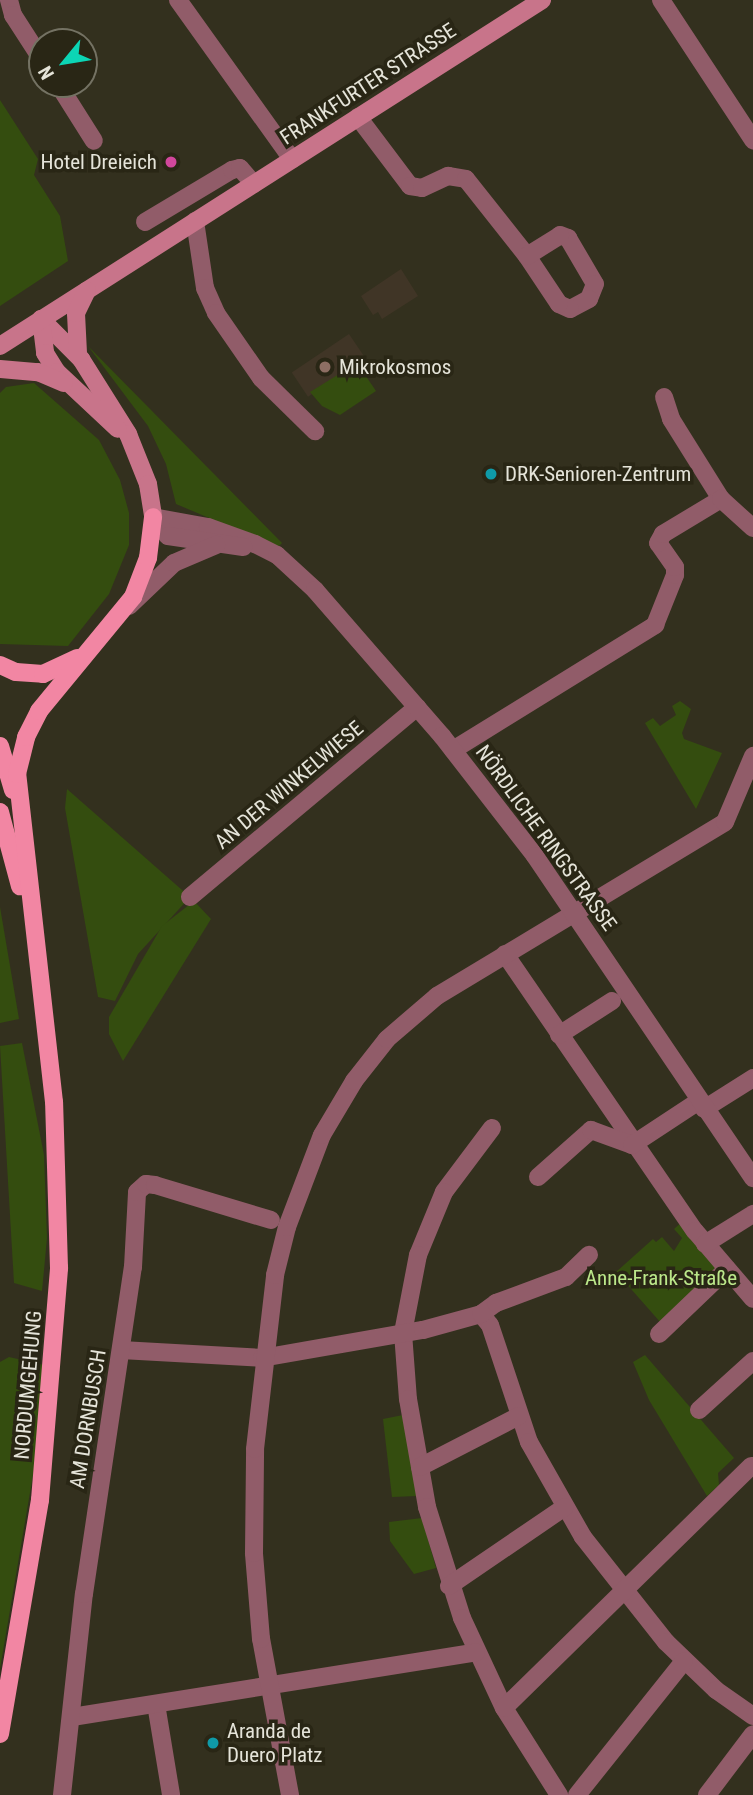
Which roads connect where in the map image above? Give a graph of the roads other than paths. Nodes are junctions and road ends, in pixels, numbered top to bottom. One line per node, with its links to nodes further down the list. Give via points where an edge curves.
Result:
1 (9, 0): 5 (street)
2 (178, 0): 10 (street)
3 (542, 0): 7 (main road, FRANKFURTER STRASSE)
4 (661, 0): 8 (street)
5 (28, 38)
6 (67, 98): 9 (street)
7 (358, 117): 10 (main road, FRANKFURTER STRASSE); 14 (street, via 410,186 422,188 447,176 466,179)
8 (753, 140)
9 (94, 141)
10 (292, 159): 11 (main road, FRANKFURTER STRASSE)
11 (254, 184): 12 (main road, FRANKFURTER STRASSE); 13 (street, via 240,168 232,170)
12 (195, 221): 15 (main road, FRANKFURTER STRASSE); 22 (street, via 205,288 216,313 261,378)
13 (145, 222)
14 (527, 256)
15 (88, 290): 16 (main road, FRANKFURTER STRASSE); 18 (main road, via 79,302 74,330)
16 (41, 319): 17 (main road, FRANKFURTER STRASSE); 18 (main road); 20 (main road, via 45,353)
17 (0, 346)
18 (81, 359): 23 (main road)
19 (0, 369): 20 (main road, via 38,372)
20 (69, 386): 23 (main road, via 114,425)
21 (664, 397): 24 (street, via 671,419)
22 (315, 431)
23 (137, 453): 25 (main road)
24 (721, 499): 26 (street); 34 (street, via 659,538 675,575 655,625)
25 (153, 517): 27 (street, via 167,536); 28 (street, NÖRDLICHE RINGSTRASSE, via 208,527); 29 (main road, via 148,558)
26 (753, 528)
27 (218, 544): 28 (street); 29 (street, via 174,563)
28 (270, 552): 32 (street, NÖRDLICHE RINGSTRASSE, via 315,590)
29 (121, 614): 30 (main road)
30 (92, 649): 31 (main road, via 43,674 16,673); 36 (main road, via 32,723 20,756)
31 (0, 665)
32 (417, 707): 34 (street, NÖRDLICHE RINGSTRASSE); 38 (street, AN DER WINKELWIESE)
33 (0, 747): 36 (main road)
34 (453, 750): 39 (street, NÖRDLICHE RINGSTRASSE)
35 (753, 757): 39 (street, via 725,822)
36 (19, 810): 41 (main road)
37 (0, 812): 41 (main road)
38 (190, 897)
39 (574, 913): 40 (street); 45 (street, NÖRDLICHE RINGSTRASSE)
40 (505, 954): 43 (street); 62 (street, via 437,996 395,1032 338,1105 287,1227)
41 (40, 956): 78 (main road, NORDUMGEHUNG, via 58,1154 58,1320 40,1500)
42 (612, 1001): 43 (street)
43 (559, 1035): 46 (street)
44 (753, 1078): 45 (street)
45 (701, 1105): 49 (street); 51 (street, NÖRDLICHE RINGSTRASSE)
46 (608, 1108): 48 (street); 49 (street)
47 (492, 1128): 59 (street, via 467,1158 433,1215 408,1287)
48 (591, 1130): 49 (street); 50 (street)
49 (632, 1145): 54 (street)
50 (538, 1177)
51 (753, 1178)
52 (753, 1214): 54 (street)
53 (271, 1220): 61 (street, AM DORNBUSCH, via 155,1185 140,1187)
54 (705, 1244): 56 (street)
55 (589, 1255): 58 (street, via 566,1277 496,1303)
56 (727, 1269): 57 (street); 60 (street)
57 (753, 1298)
58 (481, 1314): 59 (street); 65 (street, via 490,1325)
59 (403, 1333): 62 (street); 67 (street)
60 (659, 1334)
61 (121, 1350): 62 (street); 77 (street, AM DORNBUSCH, via 84,1594)
62 (262, 1358): 73 (street, via 254,1553)
63 (753, 1361): 64 (street)
64 (699, 1409)
65 (519, 1416): 67 (street); 68 (street)
66 (751, 1466): 70 (street)
67 (420, 1467): 69 (street)
68 (565, 1507): 69 (street); 70 (street)
69 (449, 1586): 71 (street)
70 (621, 1591): 72 (street); 75 (street)
71 (476, 1652): 73 (street); 75 (street)
72 (684, 1661): 76 (street); 84 (street)
73 (267, 1686): 74 (street); 82 (street)
74 (156, 1704): 77 (street); 81 (street)
75 (504, 1708): 83 (street)
76 (753, 1716)
77 (72, 1717): 80 (street, AM DORNBUSCH)
78 (0, 1734)
79 (753, 1734): 85 (street)
80 (62, 1795)
81 (171, 1795)
82 (290, 1795)
83 (559, 1795)
84 (577, 1795)
85 (707, 1795)

